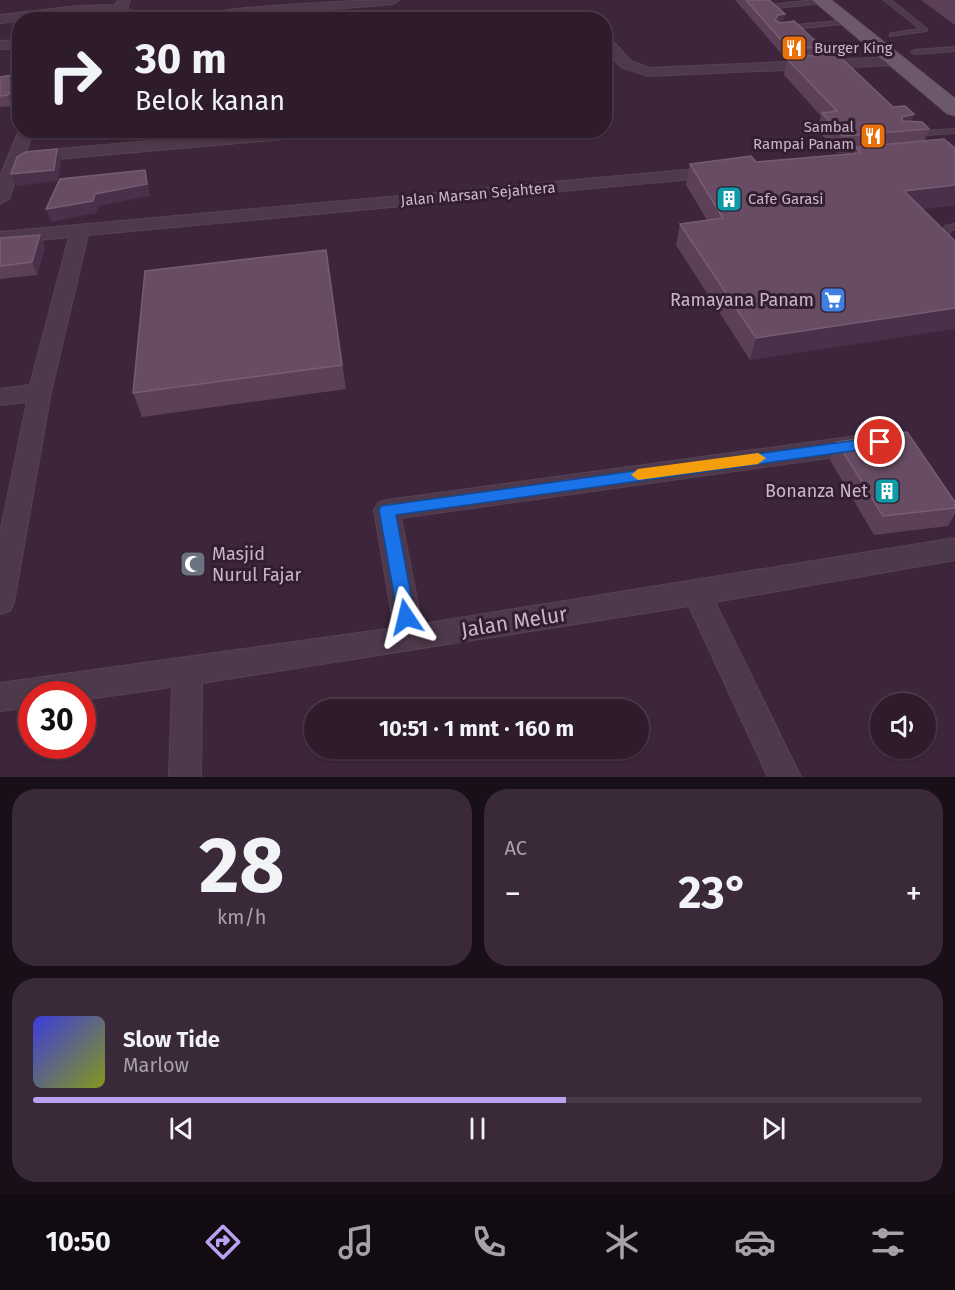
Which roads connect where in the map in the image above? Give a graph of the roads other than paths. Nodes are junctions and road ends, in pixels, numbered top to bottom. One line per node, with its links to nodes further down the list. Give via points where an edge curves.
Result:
1 (393, 0): 7 (street)
2 (887, 0): 10 (lane, via 925,30)
3 (822, 1): 5 (lane); 8 (main road)
4 (120, 4): 6 (street)
5 (768, 7)
6 (59, 12)
7 (286, 12)
8 (850, 13): 9 (lane); 10 (main road); 13 (main road)
9 (777, 29)
10 (892, 35): 13 (main road)
11 (612, 48): 13 (street, via 627,64 648,72)
12 (955, 49): 13 (lane)
13 (905, 57): 14 (main road); 15 (main road)
14 (955, 84)
15 (955, 109)
16 (955, 130): 17 (lane)
17 (901, 136)
18 (23, 138): 20 (street)
19 (241, 138): 20 (street)
20 (16, 158): 22 (street)
21 (742, 170): 24 (street, Jalan Marsan Sejahtera)
22 (0, 200)
23 (955, 227): 26 (lane, via 948,228 944,235)
24 (80, 231): 25 (street, Jalan Marsan Sejahtera); 27 (street)
25 (0, 238)
26 (955, 247)
27 (40, 392): 28 (street); 30 (street)
28 (0, 397)
29 (891, 441): 34 (street, via 387,510)
30 (9, 513): 33 (street)
31 (955, 549): 32 (street, Jalan Melur)
32 (697, 594): 34 (street, Jalan Melur); 38 (street)
33 (0, 602)
34 (410, 638): 35 (street, Jalan Melur)
35 (187, 672): 36 (street, Jalan Melur); 37 (street)
36 (0, 697)
37 (185, 777)
38 (785, 777)

